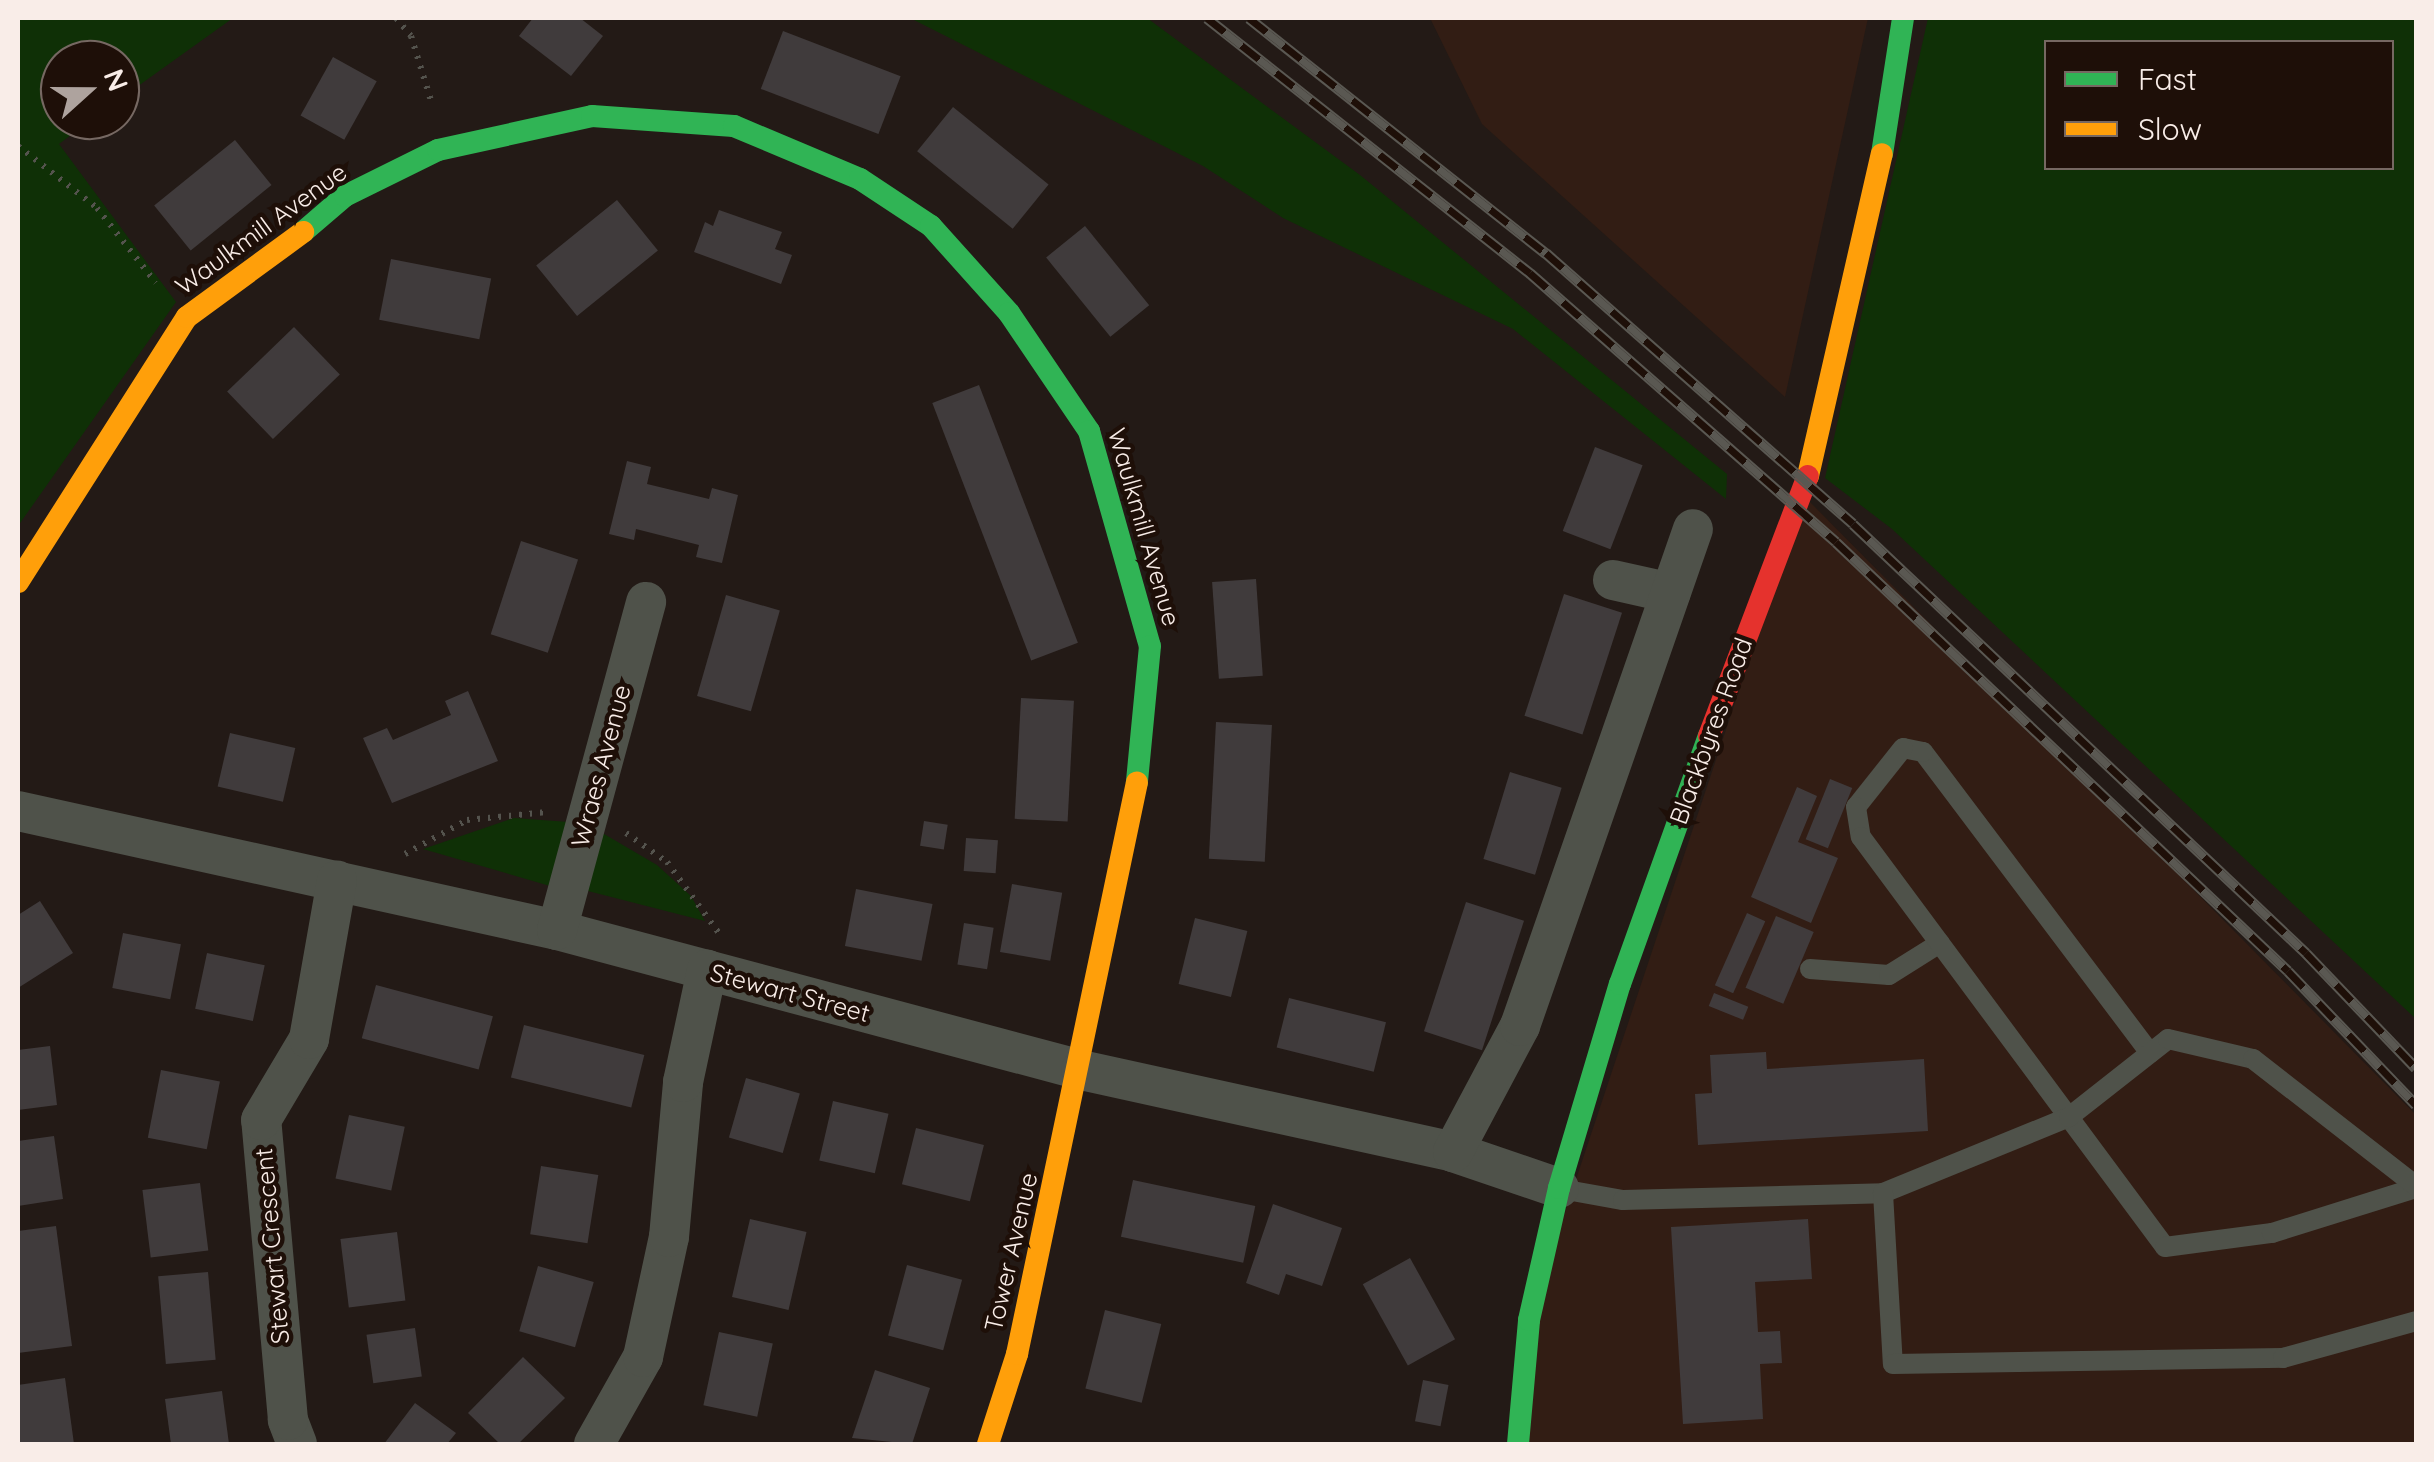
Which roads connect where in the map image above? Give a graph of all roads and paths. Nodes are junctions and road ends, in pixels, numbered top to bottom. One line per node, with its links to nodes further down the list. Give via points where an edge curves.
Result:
1 (396, 18): 4 (path, via 411,36 428,87)
2 (1903, 18): 22 (street, Blackbyres Road, via 1891,114 1804,496 1764,583 1620,984)
3 (18, 146): 5 (path, via 97,208)
4 (438, 150): 5 (street, Waulkmill Avenue, via 345,196 280,252); 18 (street, Waulkmill Avenue, via 592,116 734,126 860,179 931,226 1009,313 1089,430 1150,646 1136,795)
5 (187, 316): 8 (street, Waulkmill Avenue)
6 (1693, 529): 9 (street)
7 (1613, 580): 9 (street)
8 (18, 582)
9 (1671, 593): 20 (street, via 1520,1026)
10 (646, 602): 13 (street, Wraes Avenue)
11 (18, 812): 12 (street, Stewart Street)
12 (336, 880): 13 (street, Stewart Street); 25 (street, Stewart Crescent, via 309,1040 261,1120 288,1420)
13 (556, 930): 16 (street, Stewart Street)
14 (1940, 943): 15 (lane, via 1888,976); 17 (lane, via 1861,837 1856,806 1903,748 1923,752); 19 (lane)
15 (1810, 969)
16 (707, 970): 18 (street, Stewart Street); 26 (street, via 683,1082 669,1237 643,1357)
17 (2150, 1053): 19 (lane); 21 (lane, via 2168,1039 2252,1059)
18 (1080, 1070): 20 (street, Stewart Street); 27 (street, Tower Avenue, via 1017,1354)
19 (2069, 1116): 21 (lane, via 2165,1246 2272,1233); 23 (lane)
20 (1453, 1152): 22 (street, Stewart Street)
21 (2416, 1187)
22 (1559, 1188): 23 (lane, via 1624,1200); 28 (street, Blackbyres Road, via 1530,1320)
23 (1883, 1194): 24 (lane, via 1894,1364 2283,1358)
24 (2416, 1321)
25 (297, 1444)
26 (594, 1444)
27 (988, 1444)
28 (1518, 1444)

